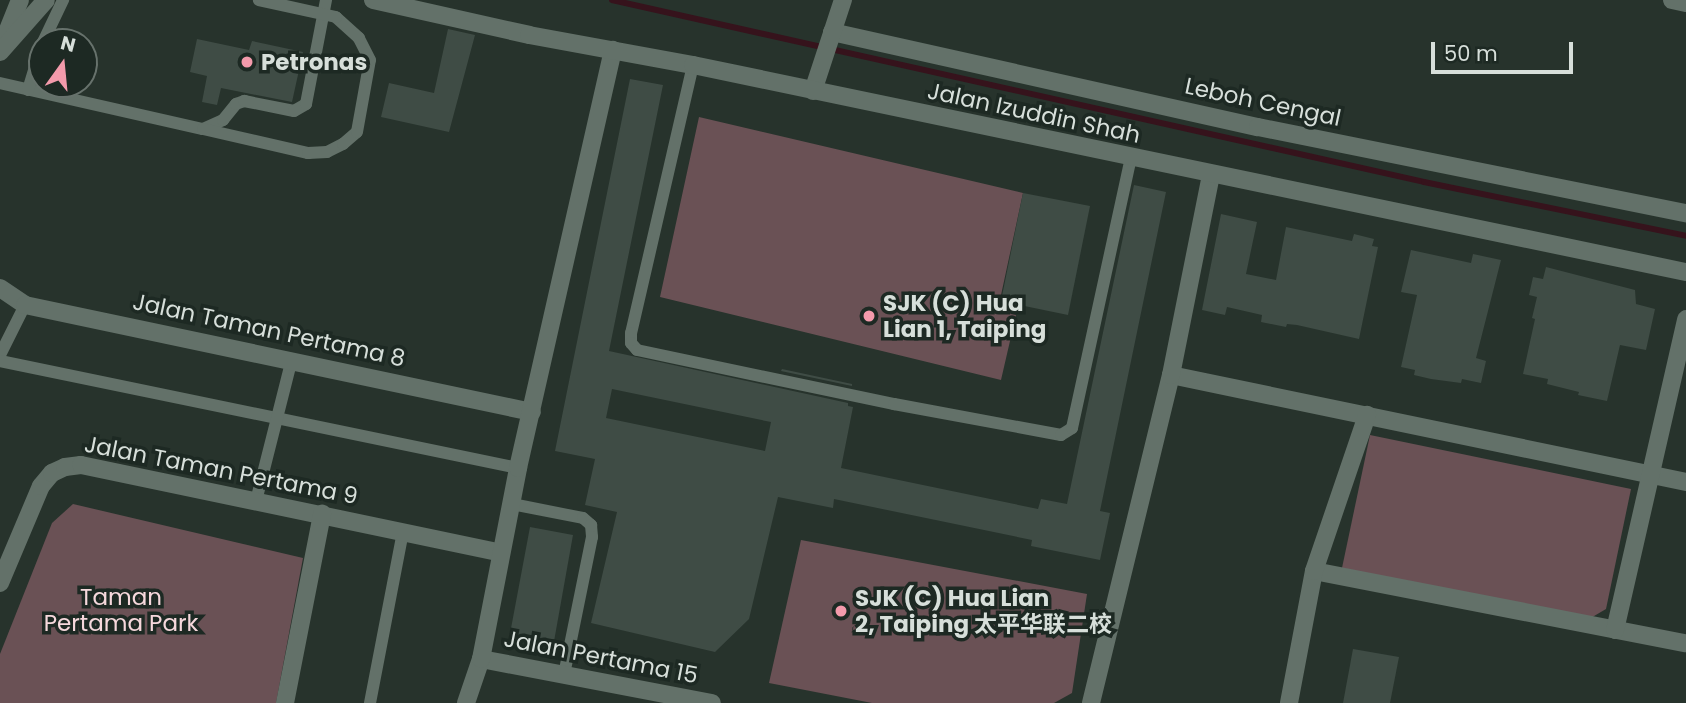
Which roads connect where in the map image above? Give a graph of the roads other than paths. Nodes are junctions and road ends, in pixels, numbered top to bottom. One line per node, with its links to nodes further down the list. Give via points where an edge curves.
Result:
1 (20, 0): 12 (street)
2 (46, 0): 12 (street)
3 (63, 0): 10 (lane)
4 (259, 0): 9 (lane)
5 (373, 0): 13 (street, Jalan Izuddin Shah)
6 (843, 0): 11 (street)
7 (1672, 0): 8 (street)
8 (1686, 3)
9 (325, 7): 19 (lane, via 303,108 294,111 240,101 223,120); 19 (lane, via 359,38 370,60 357,132 327,152 308,152)
10 (50, 28)
11 (831, 36): 17 (street); 22 (street, Leboh Cengal)
12 (0, 50)
13 (613, 50): 14 (street, Jalan Izuddin Shah); 31 (street)
14 (693, 65): 17 (street, Jalan Izuddin Shah); 20 (lane, via 631,333 637,350 1051,435 1067,433 1072,428)
15 (0, 83): 16 (lane)
16 (28, 90)
17 (813, 91): 20 (street, Jalan Izuddin Shah)
18 (64, 98): 19 (lane)
19 (203, 129)
20 (1131, 158): 21 (street, Jalan Izuddin Shah)
21 (1211, 175): 23 (street, Jalan Izuddin Shah); 30 (street)
22 (1686, 213)
23 (1686, 272)
24 (0, 288): 25 (street, Jalan Taman Pertama 8)
25 (25, 305): 27 (lane); 28 (street, Jalan Taman Pertama 8)
26 (1686, 319): 35 (street)
27 (0, 355)
28 (292, 359): 31 (street, Jalan Taman Pertama 8); 33 (lane)
29 (0, 361): 33 (lane)
30 (1171, 375): 32 (street); 52 (street)
31 (532, 412): 34 (street)
32 (1367, 415): 35 (street); 42 (street)
33 (277, 419): 34 (lane); 37 (lane)
34 (518, 468): 38 (street)
35 (1650, 477): 36 (street); 44 (street)
36 (1686, 482)
37 (256, 501): 39 (street, Jalan Taman Pertama 9); 43 (street, Jalan Taman Pertama 9, via 81,465 65,467 41,486)
38 (512, 504): 41 (street); 47 (lane, via 583,518 591,524)
39 (322, 514): 40 (street, Jalan Taman Pertama 9); 48 (street)
40 (403, 531): 41 (street, Jalan Taman Pertama 9); 49 (lane)
41 (501, 553): 46 (street)
42 (1314, 571): 44 (street); 53 (street)
43 (0, 583)
44 (1615, 630): 45 (street)
45 (1686, 643)
46 (481, 659): 47 (street, Jalan Pertama 15); 50 (street)
47 (564, 675): 51 (street, Jalan Pertama 15)
48 (285, 703)
49 (370, 703)
50 (466, 703)
51 (712, 703)
52 (1091, 703)
53 (1289, 703)

